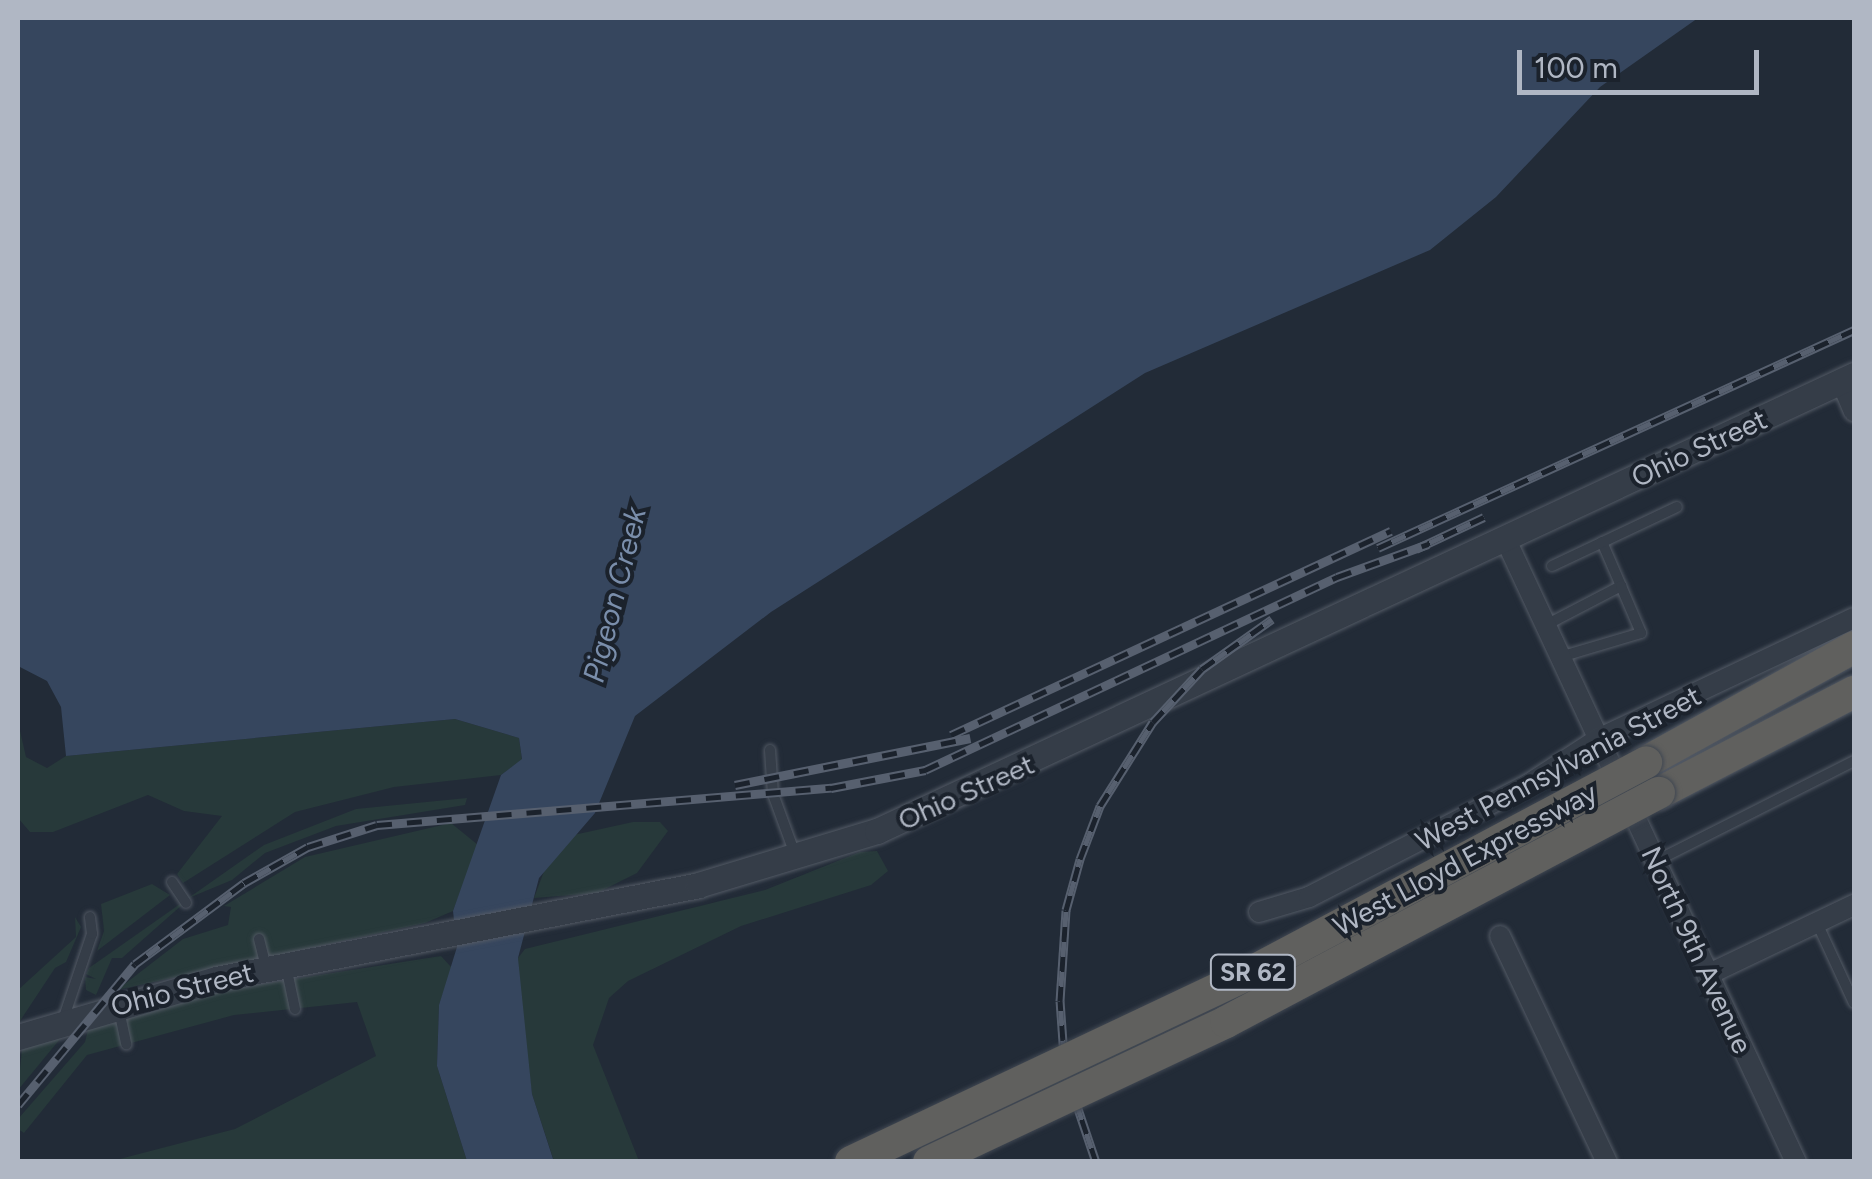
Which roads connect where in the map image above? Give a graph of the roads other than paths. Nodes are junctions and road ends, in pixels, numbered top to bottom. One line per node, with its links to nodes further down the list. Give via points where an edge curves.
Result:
1 (1848, 378): 2 (street); 4 (street, Ohio Street)
2 (1854, 411)
3 (1678, 507): 5 (lane)
4 (1506, 538): 9 (street, North 9th Avenue); 16 (street, Ohio Street, via 974,790)
5 (1602, 542): 6 (lane); 7 (lane)
6 (1552, 566)
7 (1621, 586): 9 (lane); 11 (lane, via 1642,633)
8 (1854, 618): 13 (street, West Pennsylvania Street)
9 (1546, 626): 11 (street, North 9th Avenue)
10 (1854, 646): 34 (highway, West Lloyd Expressway / SR 62, bridge, via 1248,974)
11 (1560, 657): 13 (street, North 9th Avenue)
12 (1854, 692): 35 (highway, West Lloyd Expressway / SR 62, bridge, via 1226,1022)
13 (1598, 740): 17 (street, North 9th Avenue); 21 (street, West Pennsylvania Street, via 1398,854 1304,900)
14 (770, 750): 16 (lane, via 773,794)
15 (1854, 761): 17 (lane)
16 (796, 858): 26 (street, Ohio Street, via 588,910)
17 (1656, 861): 27 (street, North 9th Avenue)
18 (172, 882): 19 (lane)
19 (186, 903)
20 (1854, 905): 23 (street)
21 (1259, 912)
22 (90, 917): 31 (lane, via 92,934)
23 (1818, 923): 27 (street); 28 (lane)
24 (1500, 936): 36 (street)
25 (259, 939): 26 (lane)
26 (276, 966): 29 (street, Ohio Street); 30 (lane)
27 (1707, 975): 37 (street, North 9th Avenue)
28 (1854, 1003)
29 (117, 1004): 31 (street, Ohio Street); 33 (lane)
30 (295, 1009)
31 (62, 1020): 32 (street, Ohio Street)
32 (18, 1036)
33 (126, 1044)
34 (851, 1162)
35 (929, 1162)
36 (1607, 1162)
37 (1796, 1162)

